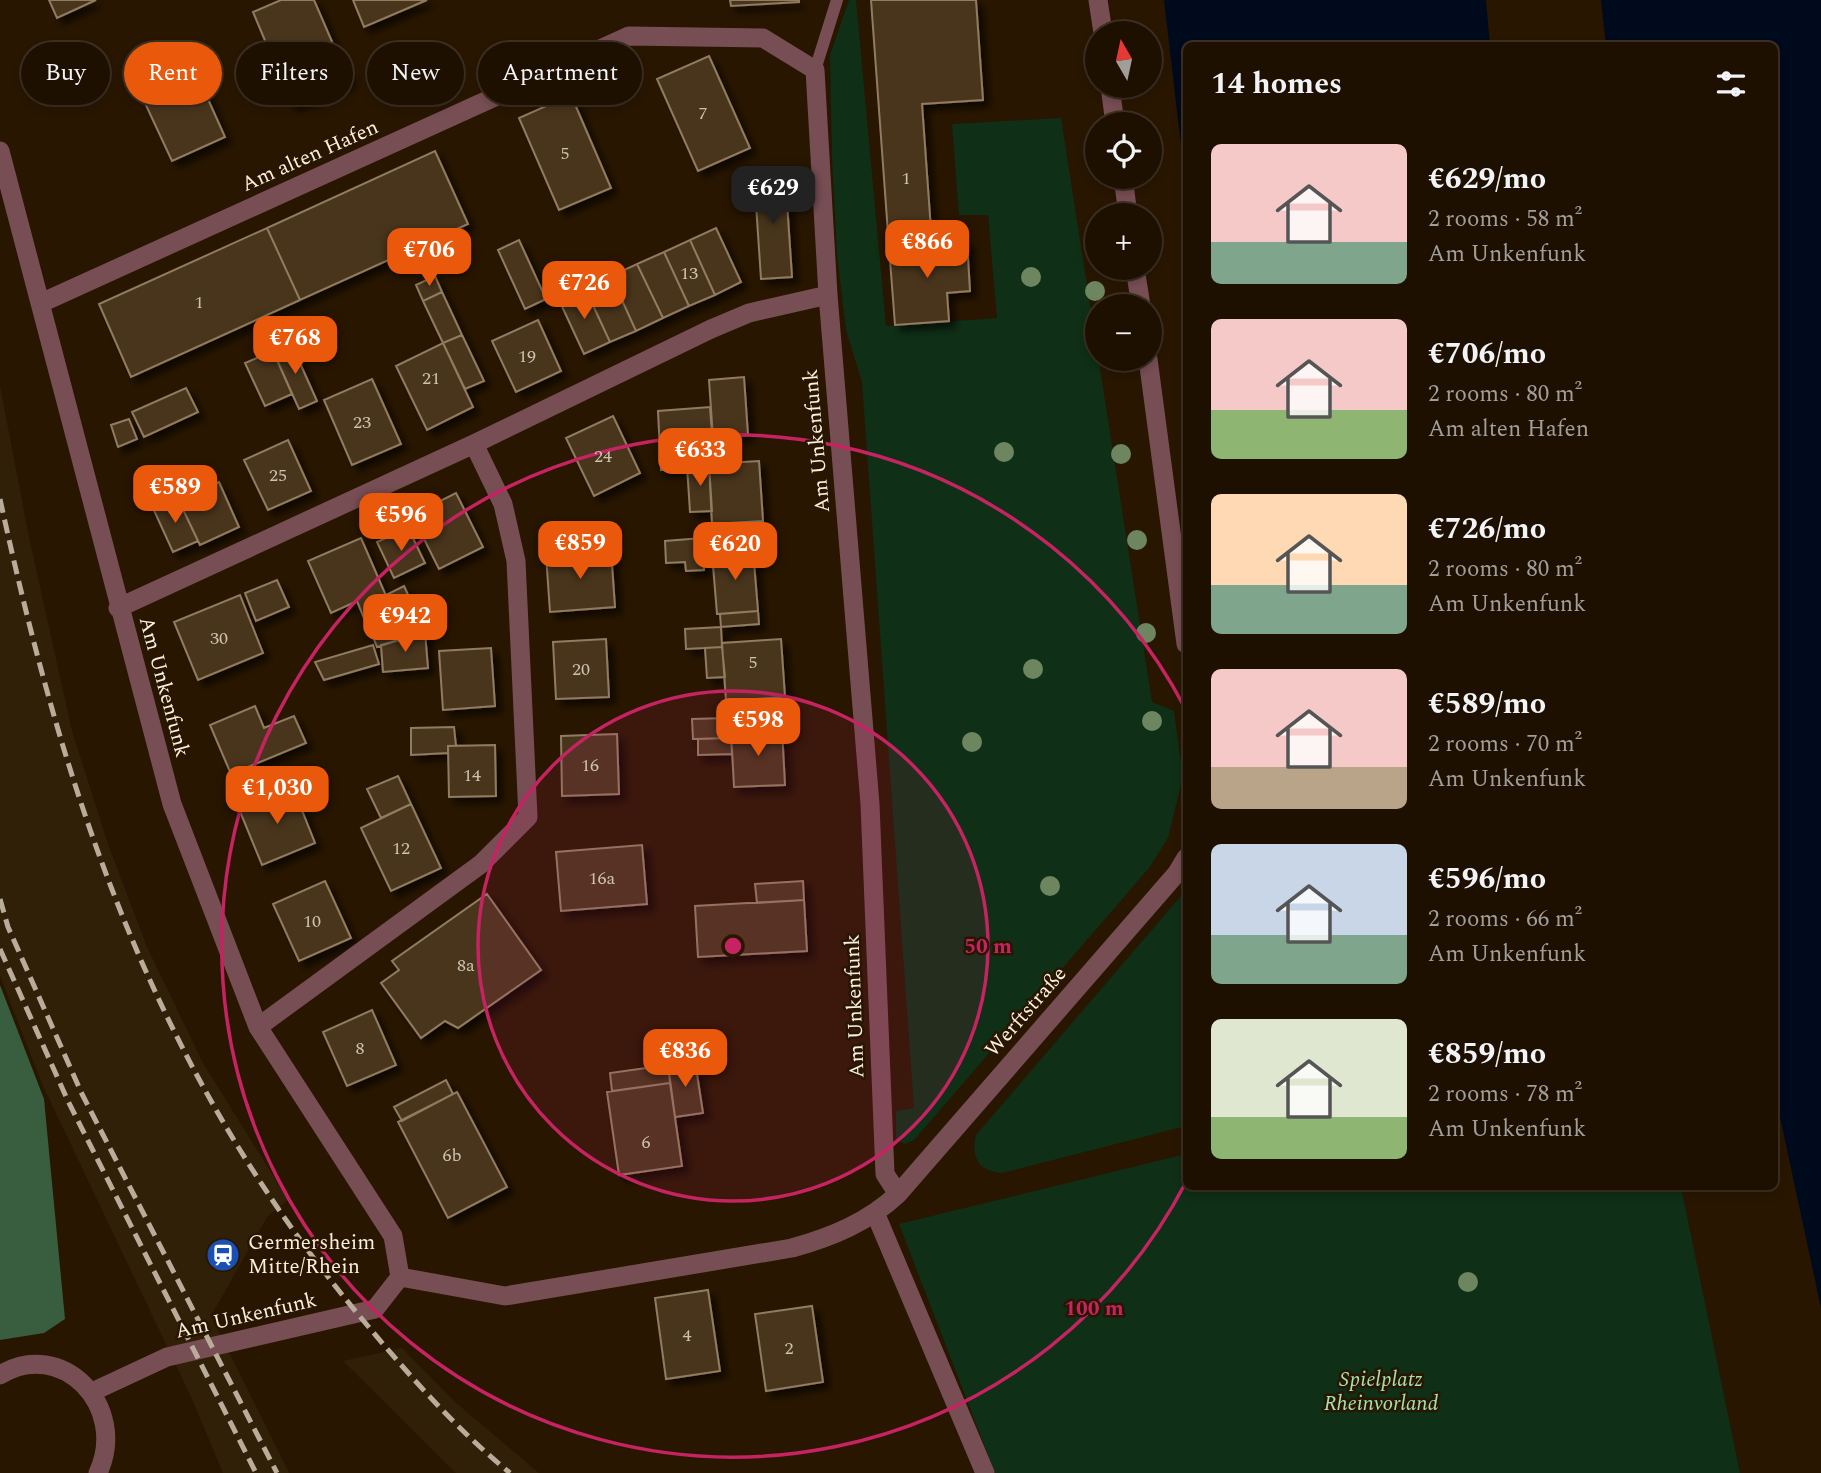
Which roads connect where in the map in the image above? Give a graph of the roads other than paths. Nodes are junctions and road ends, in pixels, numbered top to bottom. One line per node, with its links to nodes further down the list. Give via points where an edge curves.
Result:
1 (837, 0): 4 (lane)
2 (1098, 0): 3 (street)
3 (1101, 21)
4 (815, 71): 6 (street, Am Unkenfunk); 7 (street, Am alten Hafen, via 763,38 629,36)
5 (0, 151): 7 (street)
6 (828, 295): 9 (street, Am Unkenfunk, via 749,313 711,328); 14 (street, Am Unkenfunk, via 870,804 885,1174)
7 (41, 303): 10 (street)
8 (1150, 371): 11 (street)
9 (474, 444): 10 (street, Am Unkenfunk); 13 (street, via 503,504 516,561 528,817 481,864)
10 (118, 608): 13 (street, Am Unkenfunk, via 173,804)
11 (1183, 622)
12 (1183, 863): 14 (street, Werftstraße)
13 (258, 1027): 16 (street, Am Unkenfunk, via 393,1236)
14 (898, 1194): 15 (street)
15 (876, 1215): 16 (street, via 792,1248 505,1296); 20 (street)
16 (400, 1277): 18 (street, Am Unkenfunk, via 375,1309 167,1357)
17 (0, 1375): 18 (street, via 29,1366 53,1367)
18 (92, 1392): 19 (street, via 108,1435)
19 (98, 1473)
20 (985, 1473)

